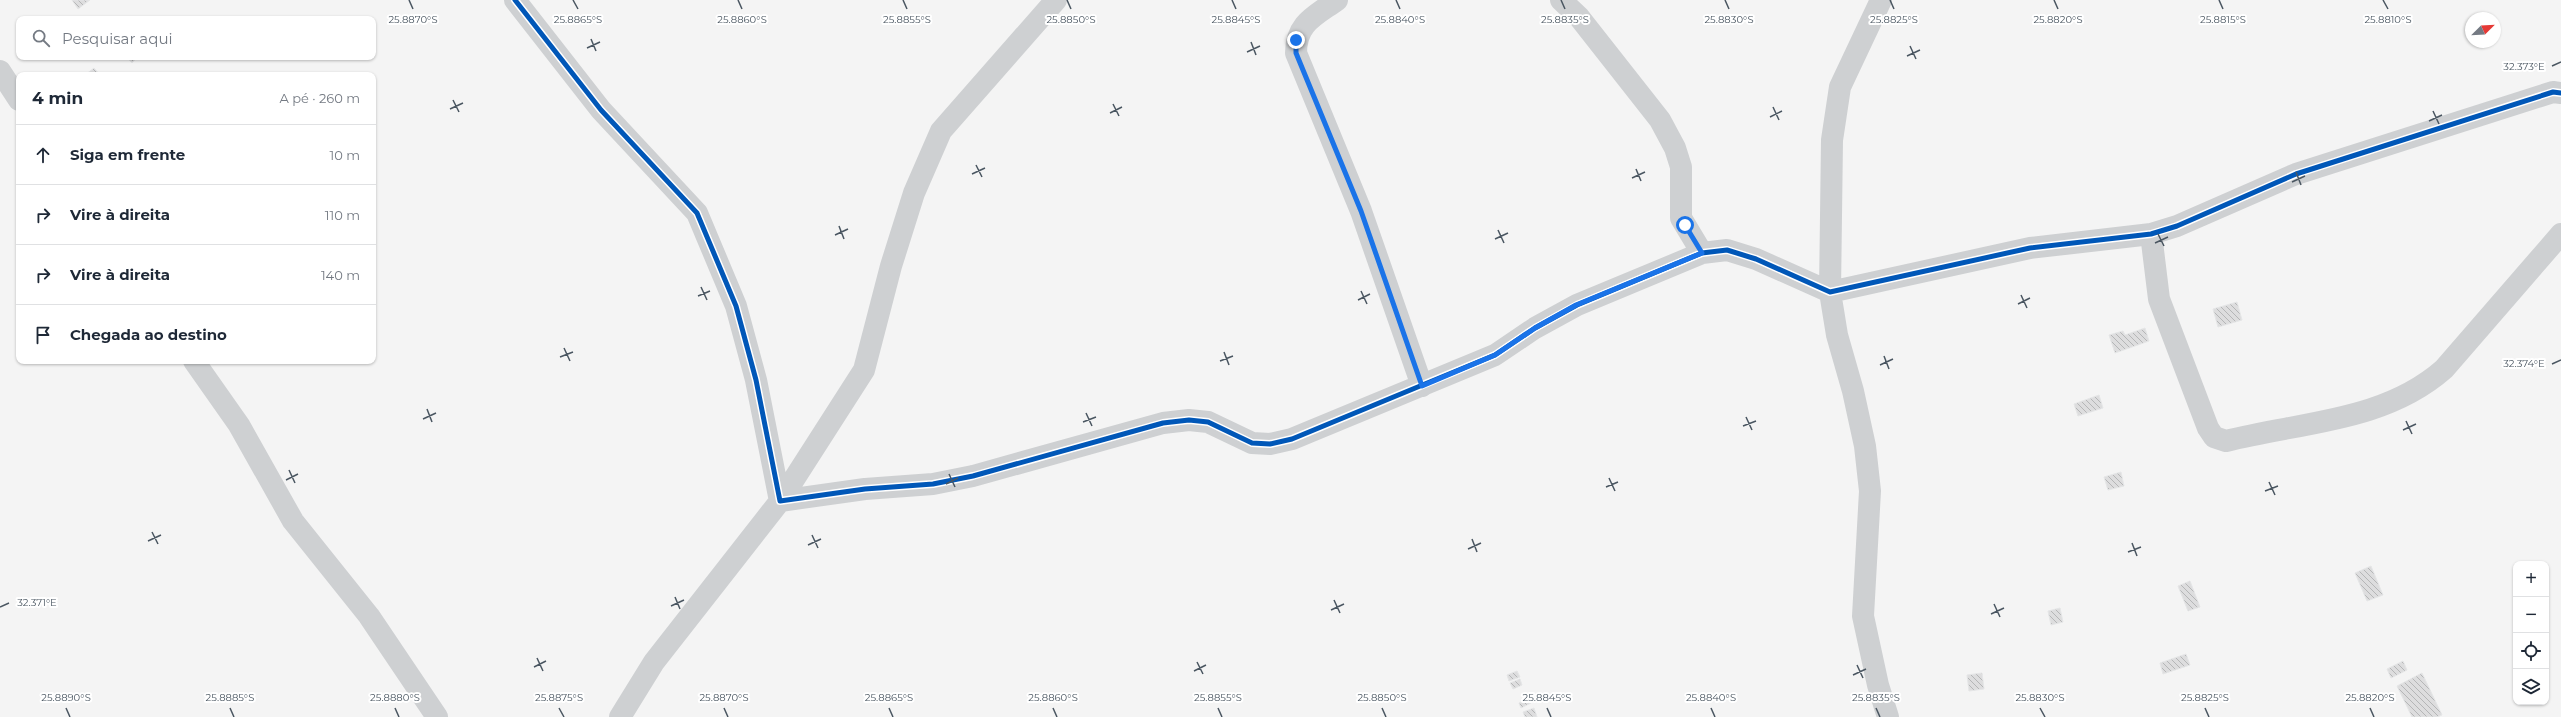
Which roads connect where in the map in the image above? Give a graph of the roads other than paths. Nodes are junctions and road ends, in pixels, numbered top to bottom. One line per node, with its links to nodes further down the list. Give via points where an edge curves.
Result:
1 (515, 0): 15 (street, via 601,110 697,213 736,306 756,380)
2 (1056, 0): 15 (street, via 941,131 914,193 891,266 864,370)
3 (1337, 0): 14 (street, via 1301,29 1296,40 1296,53 1361,211)
4 (1561, 0): 11 (street, via 1579,16 1660,120 1675,148 1681,167 1681,218)
5 (1882, 0): 12 (street, via 1840,87 1832,140)
6 (0, 71): 8 (street)
7 (2561, 93): 9 (street, via 2553,92 2296,174 2177,226)
8 (16, 95)
9 (2151, 234): 10 (street, via 2155,276 2166,321 2208,428 2214,437 2226,441 2349,416 2401,398 2426,385 2444,369); 12 (street, via 2030,248)
10 (2561, 234)
11 (1702, 253): 12 (street, via 1727,250 1748,256); 14 (street, via 1576,305 1495,355)
12 (1830, 292): 18 (street, via 1837,335 1865,446 1870,490 1863,616 1878,685)
13 (196, 364): 16 (street, via 239,426 293,521 369,616)
14 (1422, 386): 15 (street, via 1292,439 1270,444 1252,443 1208,422 1189,420 1164,424 973,476 933,484 865,489)
15 (780, 501): 17 (street, via 654,662)
16 (437, 717)
17 (620, 717)
18 (1888, 717)

